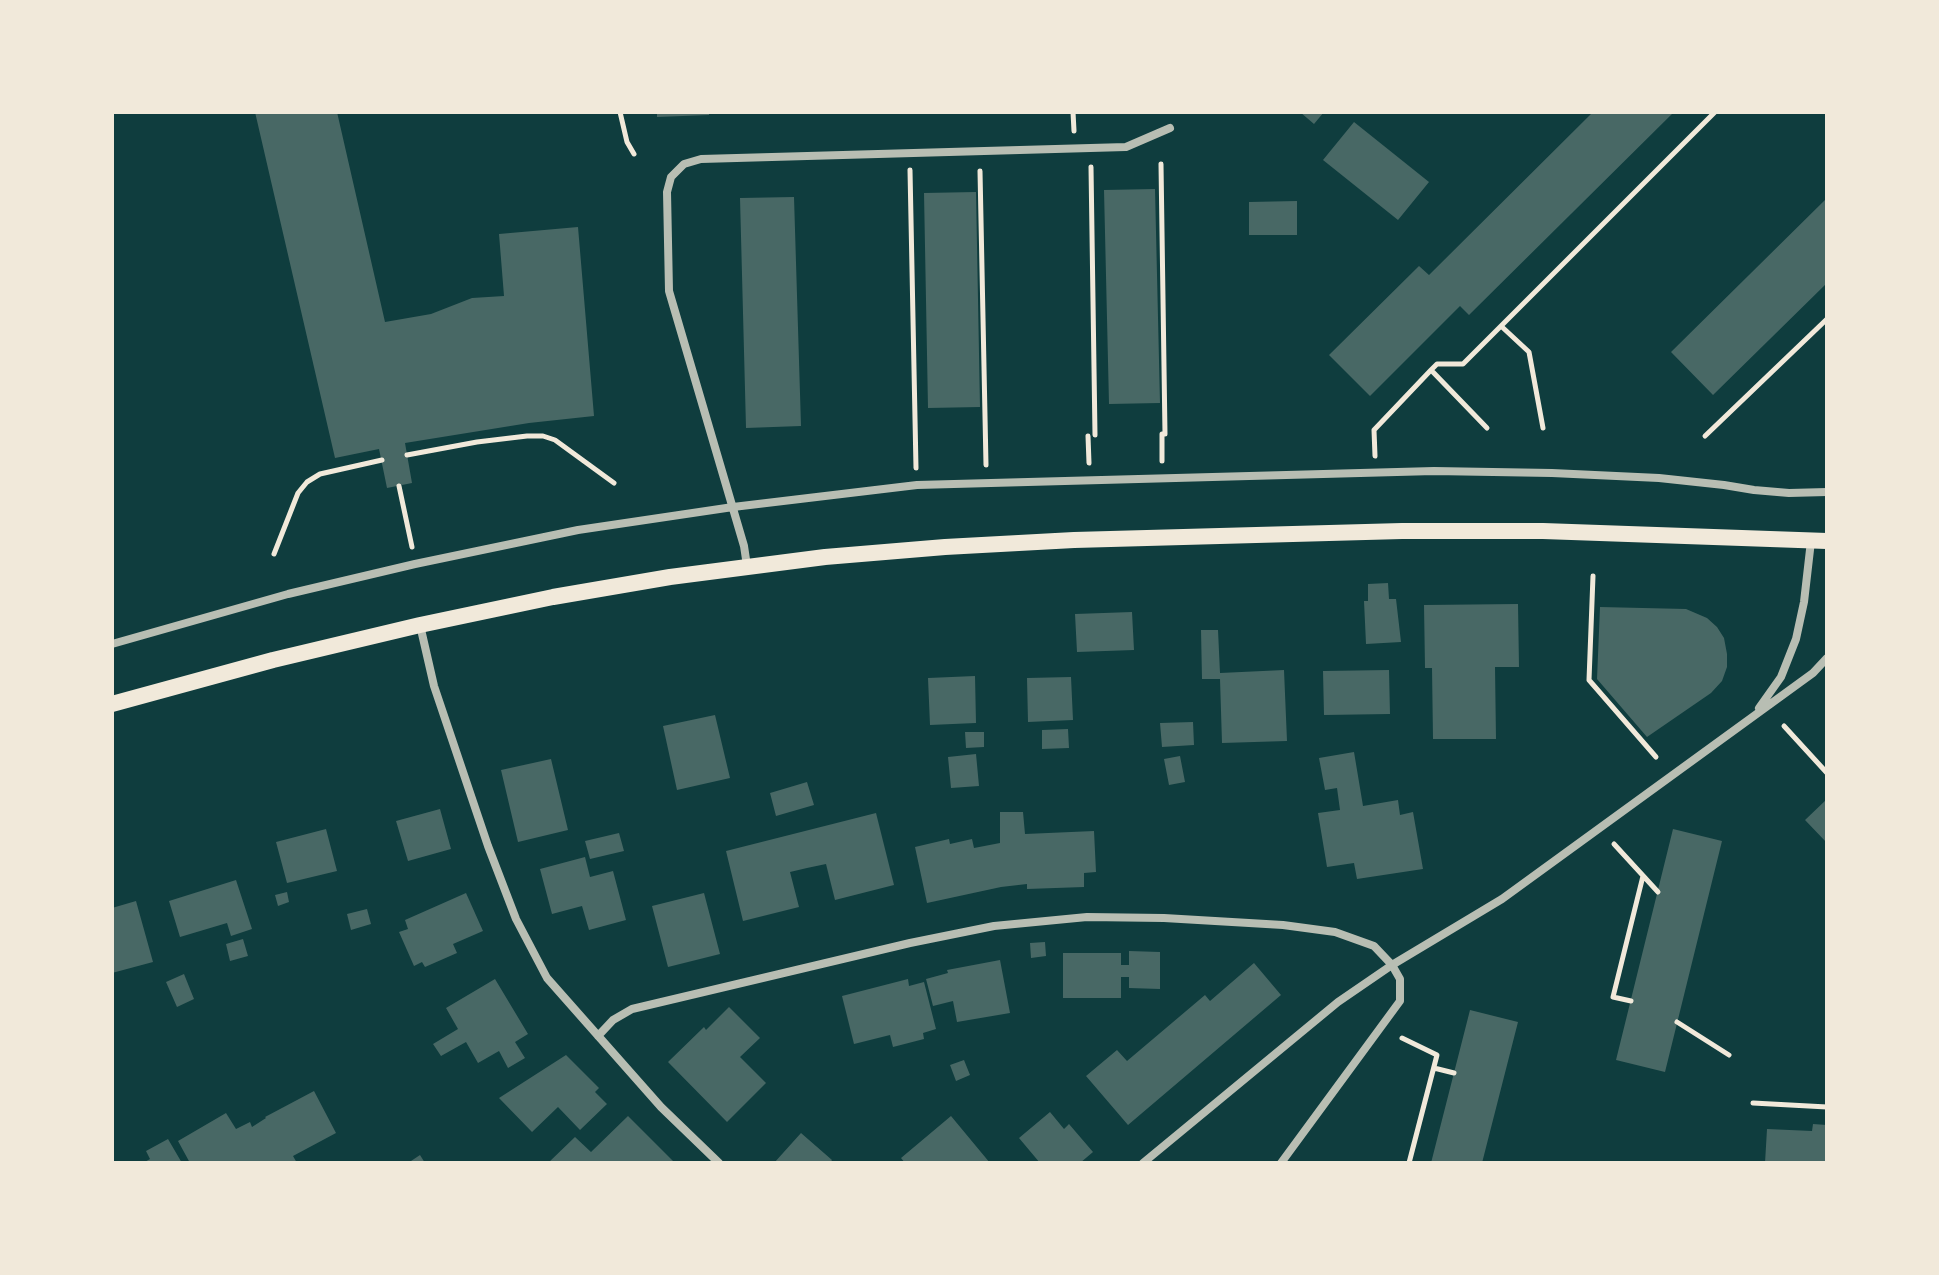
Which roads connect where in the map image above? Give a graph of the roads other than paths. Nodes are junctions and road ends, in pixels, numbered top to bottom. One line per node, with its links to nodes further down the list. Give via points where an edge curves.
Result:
1 (1170, 128): 3 (street, via 1126,147 716,158 684,164 671,177 667,192 669,291)
2 (1827, 492): 3 (street, via 1789,493 1659,478 1434,471 917,485)
3 (733, 507): 5 (street); 7 (street, via 578,530 415,564)
4 (1819, 540): 5 (main road, via 1543,531 1263,534 961,546); 10 (street, via 1796,639 1781,677)
5 (747, 566): 6 (main road)
6 (420, 625): 9 (main road); 12 (street, via 434,686 516,919 547,978)
7 (112, 644)
8 (1827, 658): 10 (street)
9 (112, 704)
10 (1755, 713): 11 (street, via 1502,899)
11 (1392, 965): 12 (street, via 1374,946 1335,932 1283,925 1101,917 1015,923 632,1009); 14 (street, via 1338,1002); 15 (street, via 1400,979 1400,1001)
12 (598, 1036): 13 (street)
13 (719, 1163)
14 (1143, 1163)
15 (1281, 1163)

